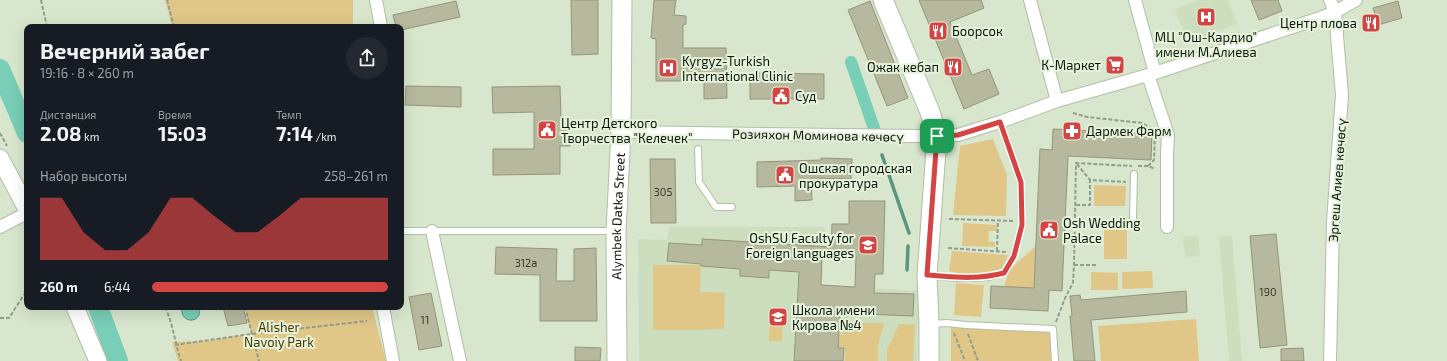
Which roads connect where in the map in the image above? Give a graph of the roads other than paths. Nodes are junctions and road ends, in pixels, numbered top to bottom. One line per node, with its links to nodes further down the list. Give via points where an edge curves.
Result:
1 (376, 0): 9 (street)
2 (622, 0): 13 (main road, Alymbek Datka Street)
3 (883, 0): 14 (main road, via 930,112)
4 (1030, 0): 11 (street)
5 (1135, 0): 10 (street)
6 (1330, 0): 8 (street, Эргеш Алиев көчөсү)
7 (1356, 0): 8 (street, Розияхон Моминова көчөсү)
8 (1335, 12): 10 (street, Розияхон Моминова көчөсү); 37 (street, Эргеш Алиев көчөсү, via 1342,95 1333,222)
9 (380, 24)
10 (1152, 74): 11 (street, Розияхон Моминова көчөсү); 23 (street, via 1168,135)
11 (1057, 101): 12 (street, Розияхон Моминова көчөсү)
12 (1000, 122): 14 (street, Розияхон Моминова көчөсү, via 958,135); 27 (lane, via 1021,182 1022,221 1015,252 1004,273 974,278)
13 (621, 132): 14 (street, Розияхон Моминова көчөсү); 26 (main road, Alymbek Datka Street)
14 (937, 136): 27 (main road)
15 (698, 149): 19 (lane, via 699,182 716,207)
16 (0, 158): 18 (street)
17 (1134, 174): 21 (lane)
18 (24, 203)
19 (732, 207)
20 (24, 215): 22 (street)
21 (1133, 218)
22 (0, 227)
23 (1167, 227)
24 (404, 230): 25 (lane)
25 (432, 231): 26 (lane); 33 (street)
26 (616, 231): 34 (main road, Alymbek Datka Street)
27 (927, 275): 30 (main road)
28 (76, 310): 31 (street)
29 (384, 310): 32 (street)
30 (929, 324): 35 (main road); 36 (lane, via 1053,329)
31 (98, 361)
32 (393, 361)
33 (460, 361)
34 (617, 361)
35 (928, 361)
36 (1056, 361)
37 (1330, 361)

